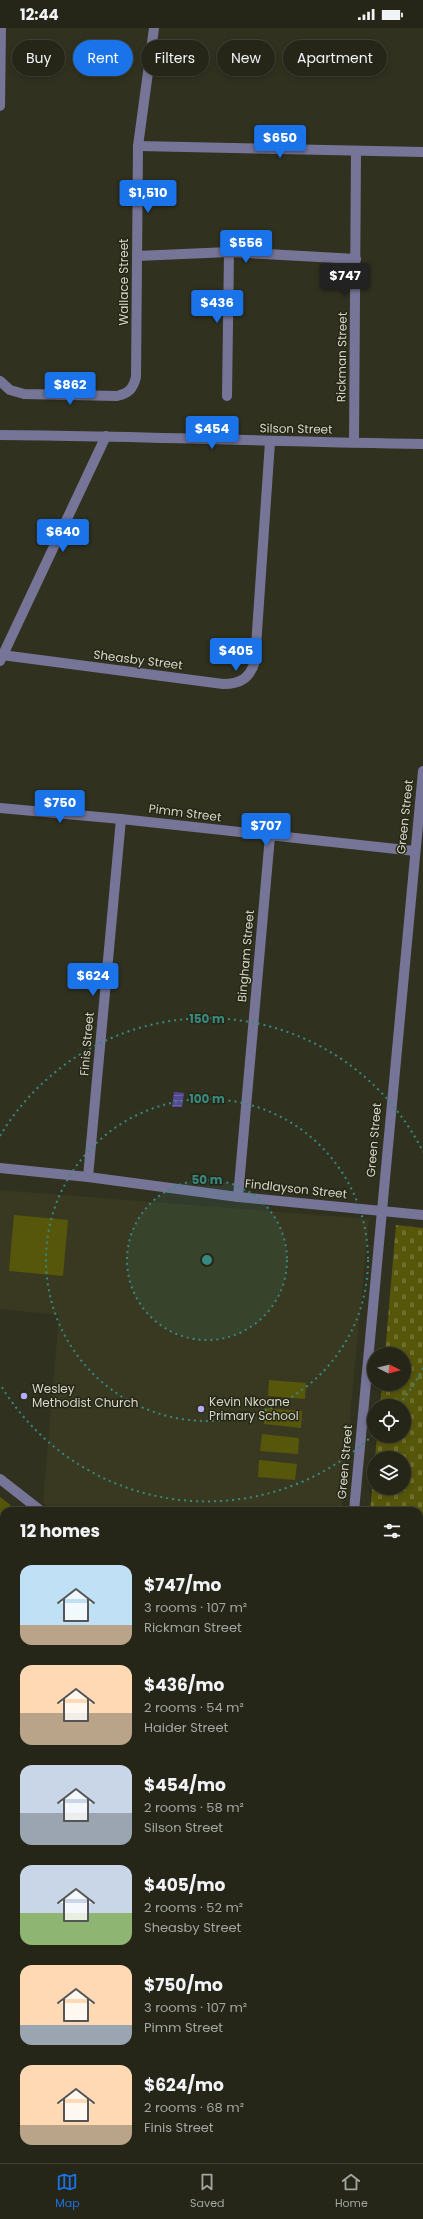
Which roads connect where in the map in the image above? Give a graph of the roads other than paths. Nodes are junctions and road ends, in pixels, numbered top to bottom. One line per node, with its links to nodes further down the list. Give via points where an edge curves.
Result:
1 (1, 28): 3 (street)
2 (154, 28): 4 (street, Wallace Street)
3 (0, 106)
4 (138, 146): 5 (street); 8 (street, Wallace Street)
5 (356, 152): 6 (street); 9 (street, Rickman Street)
6 (423, 152)
7 (229, 252): 8 (street); 9 (street); 11 (street)
8 (137, 256): 10 (street, Wallace Street, via 136,376 129,392 117,396 24,394 10,390)
9 (356, 259): 15 (street, Rickman Street)
10 (0, 381)
11 (228, 396)
12 (0, 435): 13 (street, Silson Street)
13 (106, 436): 14 (street, Silson Street); 17 (street)
14 (270, 442): 15 (street, Silson Street); 17 (street, Sheasby Street, via 256,660 244,681 223,684)
15 (354, 442): 16 (street, Silson Street)
16 (423, 444)
17 (1, 658)
18 (423, 772): 22 (street, Green Street)
19 (0, 808): 20 (street, Pimm Street)
20 (121, 819): 21 (street, Pimm Street); 24 (street, Finis Street)
21 (270, 836): 22 (street, Pimm Street); 25 (street, Bingham Street)
22 (415, 851): 26 (street, Green Street)
23 (0, 1168): 24 (street, Findlayson Street)
24 (88, 1177): 25 (street, Findlayson Street)
25 (238, 1197): 26 (street, Findlayson Street)
26 (381, 1211): 27 (street, Findlayson Street); 30 (street, Green Street)
27 (423, 1214)
28 (0, 1479): 29 (street)
29 (36, 1507)
30 (354, 1507)

